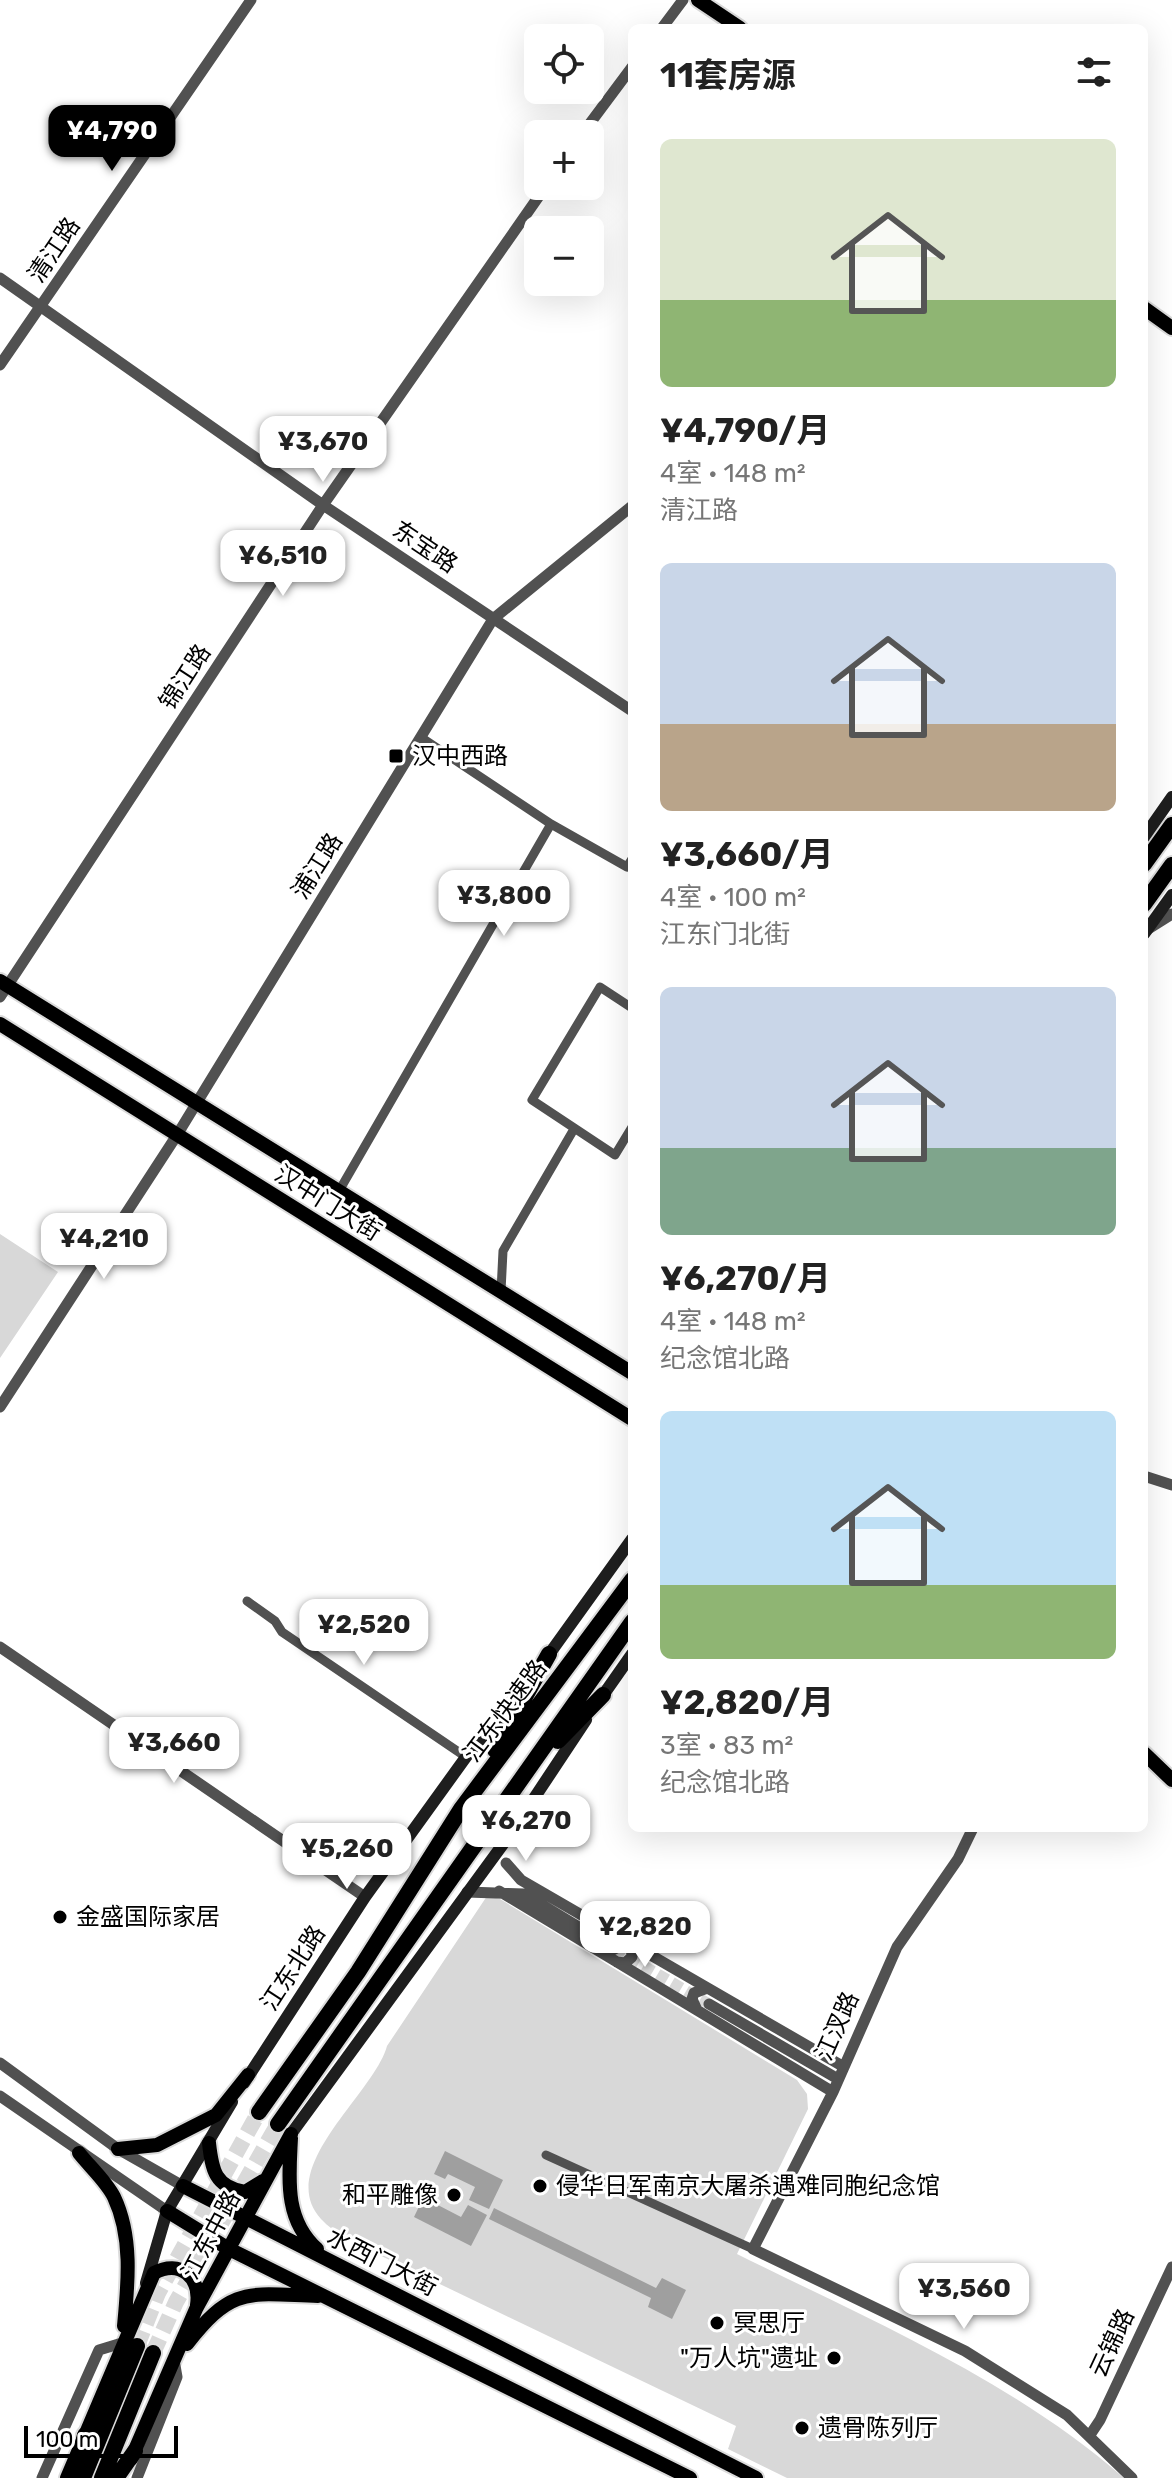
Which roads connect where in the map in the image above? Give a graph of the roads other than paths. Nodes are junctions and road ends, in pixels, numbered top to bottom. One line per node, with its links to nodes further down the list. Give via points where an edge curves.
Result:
1 (251, 0): 10 (street, 清江路)
2 (683, 0): 4 (street)
3 (698, 0): 5 (main road)
4 (665, 24)
5 (734, 24)
6 (628, 72): 7 (street)
7 (592, 120)
8 (536, 200): 14 (street, 锦江路)
9 (0, 278): 10 (street, 东宝路)
10 (42, 308): 13 (street, 清江路); 14 (street, 东宝路)
11 (1148, 311): 12 (main road)
12 (1172, 328)
13 (0, 365)
14 (323, 505): 16 (street, 东宝路); 31 (street, 锦江路)
15 (628, 509): 16 (street)
16 (493, 619): 17 (street, 东宝路); 18 (street, 浦江路)
17 (628, 708)
18 (422, 738): 20 (street); 34 (street, 浦江路)
19 (1172, 797): 22 (main road)
20 (551, 824): 24 (street); 38 (street)
21 (1172, 825): 23 (highway)
22 (1148, 831)
23 (1148, 858)
24 (628, 865)
25 (1172, 865): 27 (highway)
26 (1172, 895): 29 (main road)
27 (1148, 898)
28 (1172, 914): 30 (street)
29 (1148, 929)
30 (1148, 931)
31 (2, 988): 34 (main road, 汉中门大街)
32 (628, 1005): 35 (street, via 600,987 532,1100)
33 (0, 1024): 37 (main road, 汉中门大街)
34 (197, 1102): 37 (street, 浦江路); 38 (main road, 汉中门大街)
35 (574, 1129): 36 (street, via 615,1155); 39 (street, via 503,1251)
36 (628, 1134)
37 (177, 1135): 41 (street, 浦江路); 42 (main road, 汉中门大街)
38 (339, 1191): 39 (main road, 汉中门大街)
39 (501, 1291): 40 (main road, 汉中门大街)
40 (628, 1370)
41 (0, 1407)
42 (625, 1410)
43 (1148, 1477): 44 (street)
44 (1172, 1485)
45 (628, 1545): 50 (main road, 江东北路)
46 (628, 1585): 57 (highway, 江东快速路)
47 (247, 1601): 53 (street, via 282,1632)
48 (628, 1628): 56 (highway)
49 (0, 1647): 64 (street)
50 (549, 1654): 53 (main road, 江东北路); 57 (highway)
51 (628, 1660): 52 (main road)
52 (603, 1695): 56 (highway); 59 (main road)
53 (466, 1757): 64 (main road, 江东北路)
54 (1148, 1757): 55 (main road)
55 (1172, 1780)
56 (518, 1783): 82 (highway)
57 (461, 1809): 81 (highway, 江东快速路, via 358,1972)
58 (971, 1832): 76 (street, 江汊路, via 897,1947)
59 (509, 1836): 60 (street); 62 (main road)
60 (506, 1863): 63 (street); 65 (street, via 521,1880)
61 (499, 1891): 62 (street); 63 (street); 68 (street)
62 (467, 1892): 82 (main road)
63 (524, 1894): 66 (street)
64 (365, 1897): 77 (main road, 江东北路)
65 (631, 1943): 67 (street); 68 (street, via 632,1957)
66 (615, 1949)
67 (658, 1959): 69 (street); 70 (street, via 643,1961 638,1969)
68 (617, 1962): 70 (street)
69 (680, 1973): 71 (street); 72 (street, via 682,1988)
70 (644, 1978): 72 (street)
71 (707, 1988): 74 (street, via 694,1993); 76 (street)
72 (669, 1993): 74 (street)
73 (709, 2004): 78 (street)
74 (697, 2010): 79 (street)
75 (0, 2063): 84 (street, 水西门大街)
76 (844, 2067): 78 (street, 江汊路)
77 (248, 2075): 83 (main road, 江东北路); 84 (main road, via 216,2115 157,2145)
78 (838, 2079): 79 (street, 江汊路)
79 (833, 2092): 92 (street, 江汊路)
80 (0, 2096): 85 (street)
81 (259, 2112)
82 (284, 2129): 87 (main road, 江东中路); 93 (main road, via 291,2209 307,2239)
83 (209, 2143): 87 (main road, via 214,2175 223,2184 245,2192); 88 (main road, 江东北路)
84 (118, 2149): 88 (street, 水西门大街)
85 (79, 2153): 89 (street); 98 (main road, via 113,2195 124,2226)
86 (546, 2155): 92 (street)
87 (269, 2175): 90 (main road, 江东中路)
88 (183, 2186): 89 (main road, 江东北路); 90 (main road, 水西门大街)
89 (167, 2211): 91 (main road); 95 (main road, 江东北路)
90 (246, 2218): 91 (main road, 江东中路); 93 (main road, 水西门大街)
91 (229, 2249): 96 (main road); 97 (main road, 江东中路)
92 (753, 2249): 102 (street, via 965,2351)
93 (330, 2260): 113 (main road, 水西门大街)
94 (1172, 2267): 102 (street, 云锦路)
95 (144, 2290): 97 (main road, via 154,2273 177,2267 195,2281); 98 (main road)
96 (325, 2296): 100 (main road, via 245,2296 221,2304); 112 (main road)
97 (196, 2309): 100 (main road, 江东中路)
98 (130, 2345): 101 (main road); 104 (street, via 99,2350); 107 (highway)
99 (153, 2353): 108 (highway)
100 (174, 2360): 103 (main road, 江东中路); 111 (street, 江东中路, via 177,2377)
101 (85, 2435): 105 (main road); 106 (highway)
102 (1090, 2435): 114 (street)
103 (135, 2451): 109 (highway); 110 (main road, 江东中路)
104 (42, 2478)
105 (67, 2478)
106 (75, 2478)
107 (83, 2478)
108 (102, 2478)
109 (116, 2478)
110 (123, 2478)
111 (137, 2478)
112 (690, 2478)
113 (756, 2478)
114 (1132, 2478)

